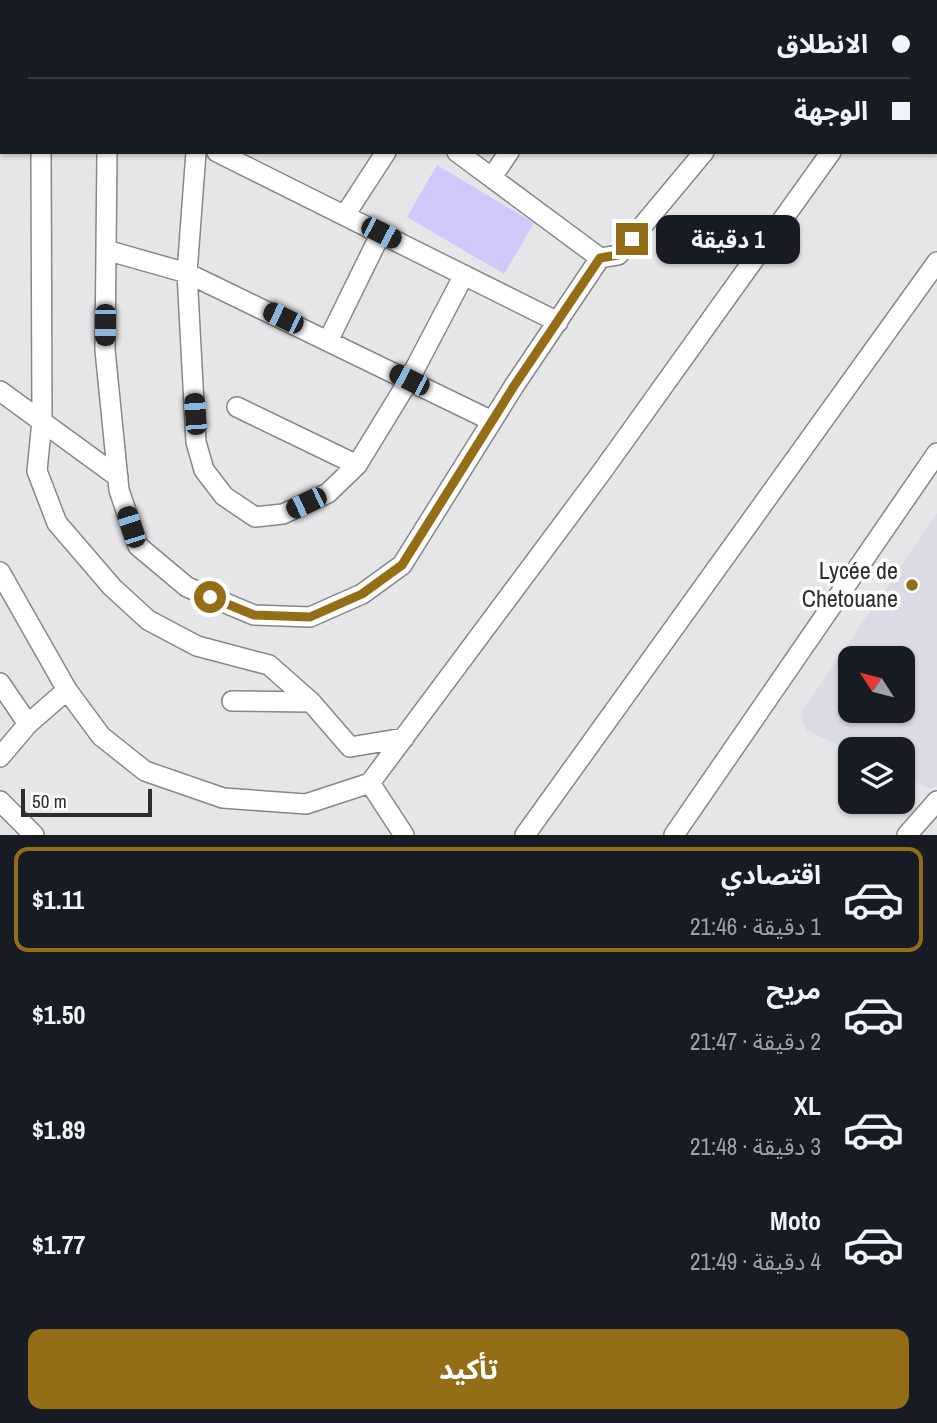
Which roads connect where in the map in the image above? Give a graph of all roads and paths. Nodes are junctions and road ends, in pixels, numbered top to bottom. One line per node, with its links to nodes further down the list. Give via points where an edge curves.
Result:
1 (41, 154): 23 (street)
2 (107, 154): 13 (street)
3 (196, 154): 16 (street)
4 (221, 154): 11 (street)
5 (385, 154): 11 (street)
6 (460, 154): 10 (street)
7 (508, 154): 10 (street)
8 (702, 154): 14 (street, via 618,255)
9 (830, 154): 34 (street)
10 (492, 177): 14 (street)
11 (345, 215): 12 (street)
12 (381, 233): 17 (street); 19 (street)
13 (106, 250): 16 (street); 27 (street, via 105,350)
14 (600, 258): 18 (street)
15 (937, 262): 41 (street)
16 (187, 273): 19 (street); 26 (street, via 196,442 204,470 224,496 255,517 283,514 328,493)
17 (464, 275): 18 (street); 20 (street)
18 (558, 322): 24 (street)
19 (328, 341): 20 (street)
20 (409, 380): 24 (street); 26 (street)
21 (0, 391): 23 (street)
22 (237, 407): 26 (street)
23 (42, 421): 27 (street); 32 (street, via 37,471 57,523 113,587 148,620 197,646 269,665)
24 (492, 421): 27 (street, via 402,565 362,594 310,617 254,615 187,587 138,546)
25 (937, 453): 42 (street)
26 (356, 465)
27 (118, 477)
28 (0, 572): 30 (street)
29 (0, 683): 33 (street)
30 (67, 690): 33 (street); 36 (street, via 101,736 145,771 223,798 306,804)
31 (232, 701): 32 (street)
32 (311, 702): 34 (street, via 350,747)
33 (28, 724): 35 (street)
34 (404, 738): 36 (street)
35 (0, 758)
36 (370, 783): 40 (street)
37 (0, 801): 39 (street)
38 (937, 801): 43 (street)
39 (34, 835)
40 (404, 835)
41 (525, 835)
42 (674, 835)
43 (907, 835)

